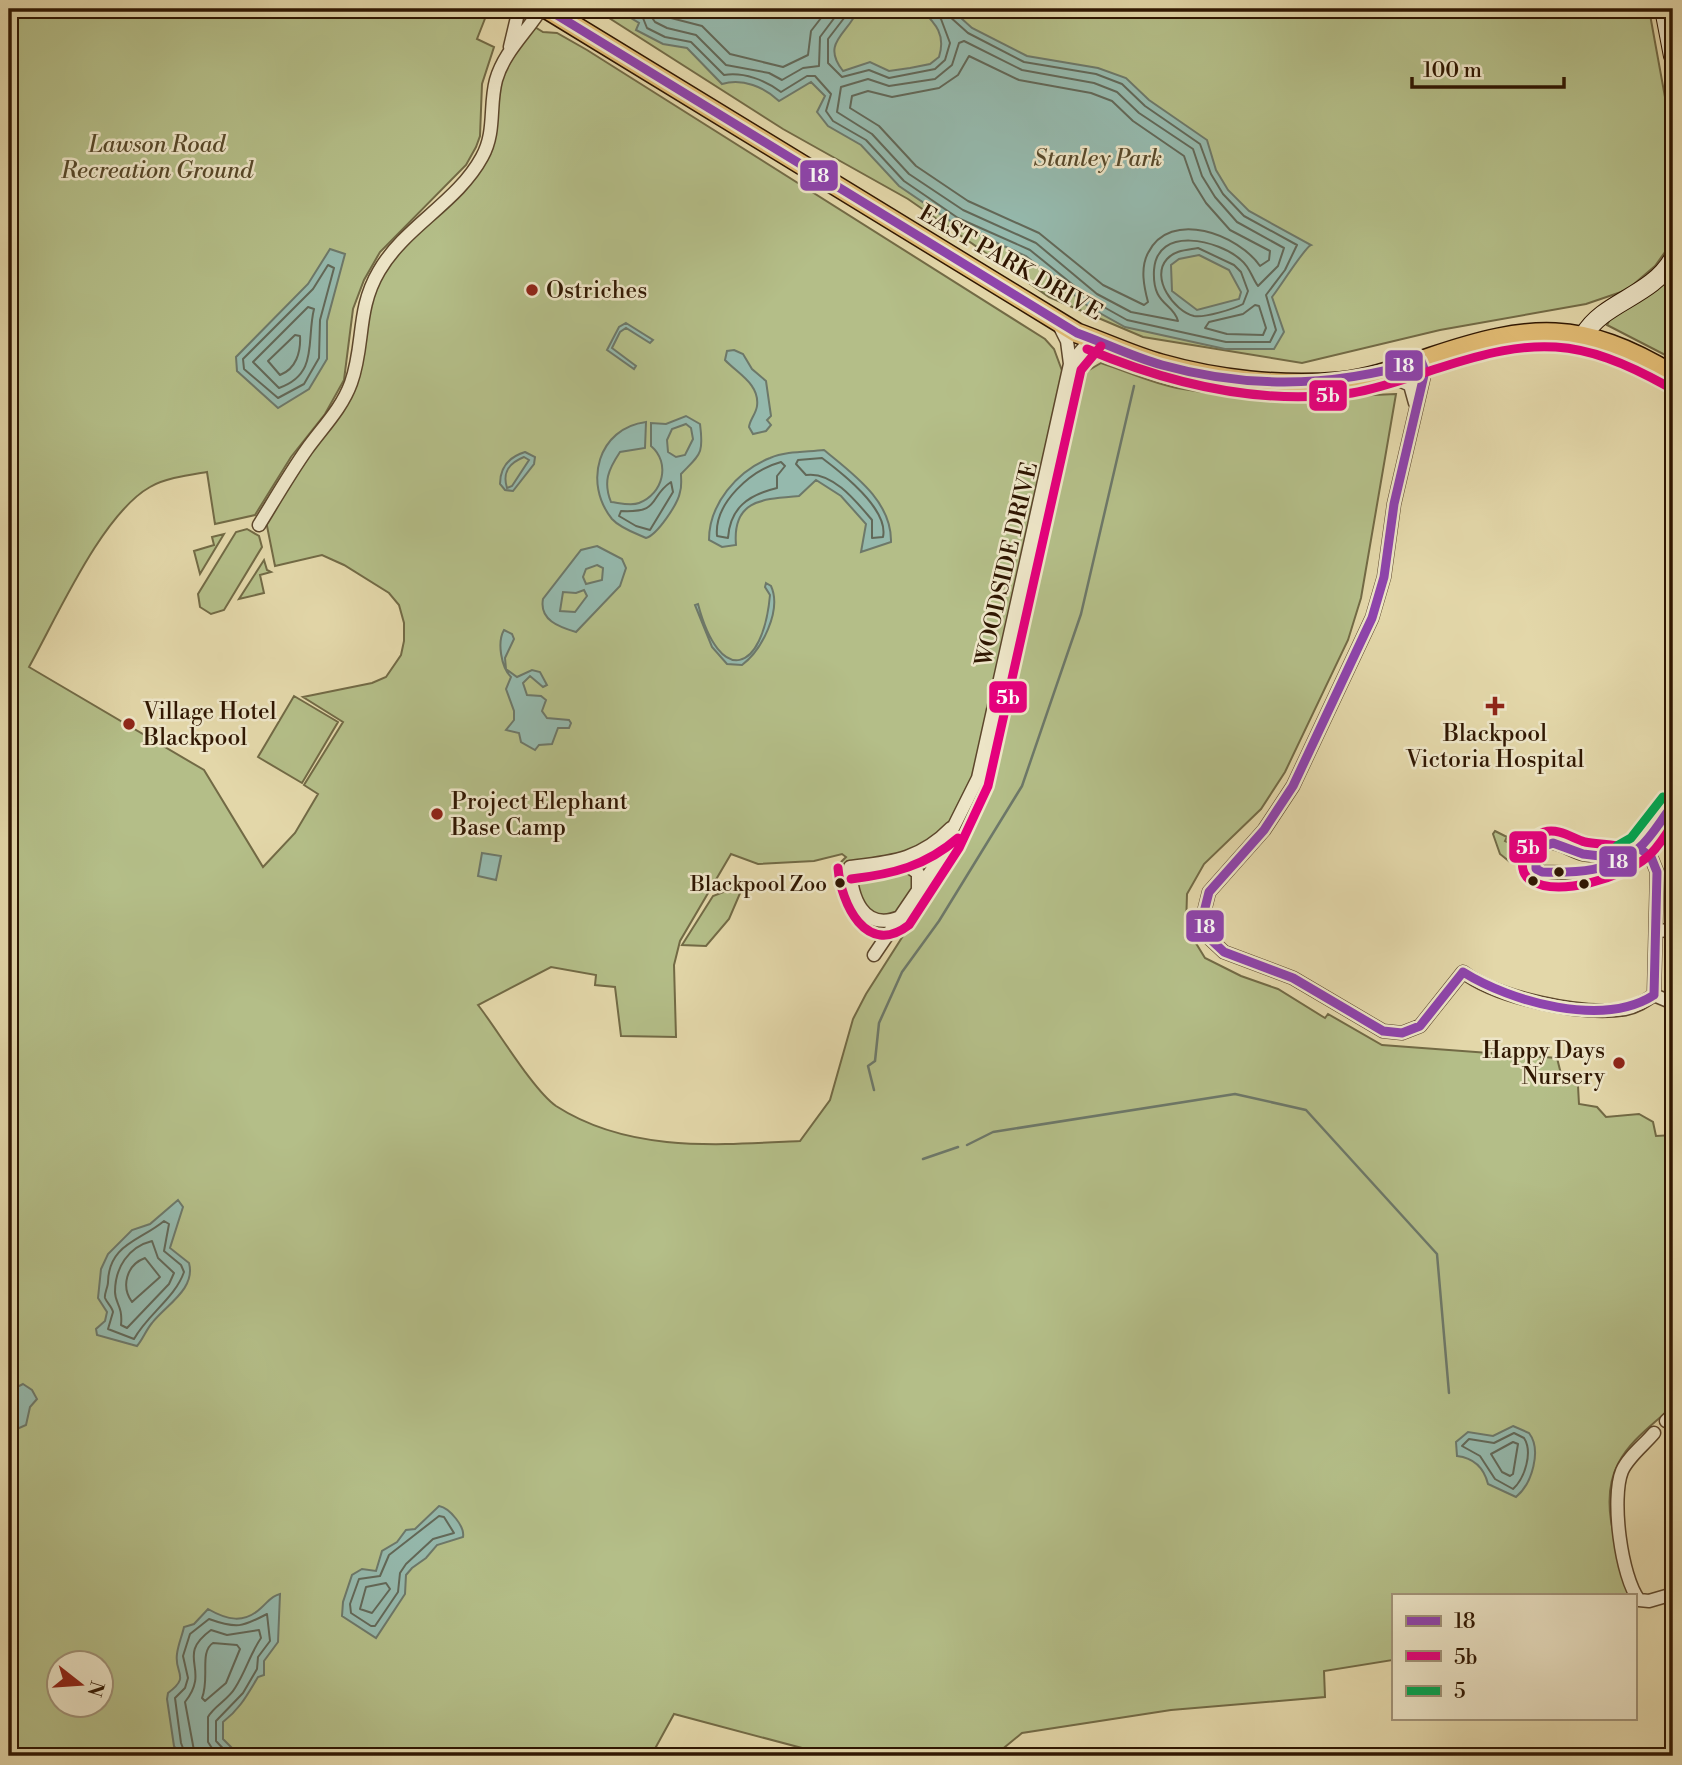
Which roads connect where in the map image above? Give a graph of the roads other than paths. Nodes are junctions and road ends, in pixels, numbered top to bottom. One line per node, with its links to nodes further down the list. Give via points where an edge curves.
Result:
1 (519, 9): 5 (street)
2 (541, 9): 5 (street)
3 (547, 9): 8 (main road, EAST PARK DRIVE)
4 (1664, 9): 6 (street)
5 (509, 51): 16 (street, via 497,77 493,123 482,158 379,271 363,309 356,363 345,397)
6 (1673, 56)
7 (1673, 259): 9 (street, via 1646,290 1596,319)
8 (1056, 320): 10 (main road, EAST PARK DRIVE); 12 (street, WOODSIDE DRIVE)
9 (1584, 335): 11 (main road, EAST PARK DRIVE, via 1512,334); 14 (main road, EAST PARK DRIVE, via 1624,348)
10 (1092, 338): 12 (street, WOODSIDE DRIVE); 13 (main road, EAST PARK DRIVE, via 1160,364 1228,377 1311,383)
11 (1421, 361): 13 (main road, EAST PARK DRIVE); 15 (street, via 1425,371)
12 (1070, 364): 18 (street, WOODSIDE DRIVE, via 982,761)
13 (1383, 373): 15 (street, via 1410,385)
14 (1673, 375)
15 (1416, 407): 27 (street, via 1372,618 1280,808 1209,892 1203,908 1205,930 1230,956 1293,978 1372,1026 1393,1033 1410,1031 1427,1020 1463,972 1492,989 1570,1006 1619,1009)
16 (259, 525)
17 (1673, 805): 19 (street)
18 (964, 811): 21 (street, WOODSIDE DRIVE, via 942,836); 22 (street, WOODSIDE DRIVE)
19 (1639, 848): 20 (street); 26 (street, via 1651,857 1657,872)
20 (1617, 858): 20 (street, via 1584,873 1542,872 1535,863 1542,847 1555,843 1581,854)
21 (901, 861): 22 (street, via 918,873); 24 (street, WOODSIDE DRIVE, via 850,867 854,900)
22 (918, 891): 23 (street, WOODSIDE DRIVE)
23 (900, 917): 24 (street); 24 (street, WOODSIDE DRIVE, via 875,954 880,932)
24 (874, 918)
25 (1673, 930): 26 (street)
26 (1656, 931): 27 (street)
27 (1654, 995): 28 (street)
28 (1673, 1003)
29 (1654, 1433): 30 (street, via 1619,1480 1623,1559)
30 (1634, 1594)
31 (1673, 1594): 32 (street, via 1649,1601)
32 (1636, 1596)

